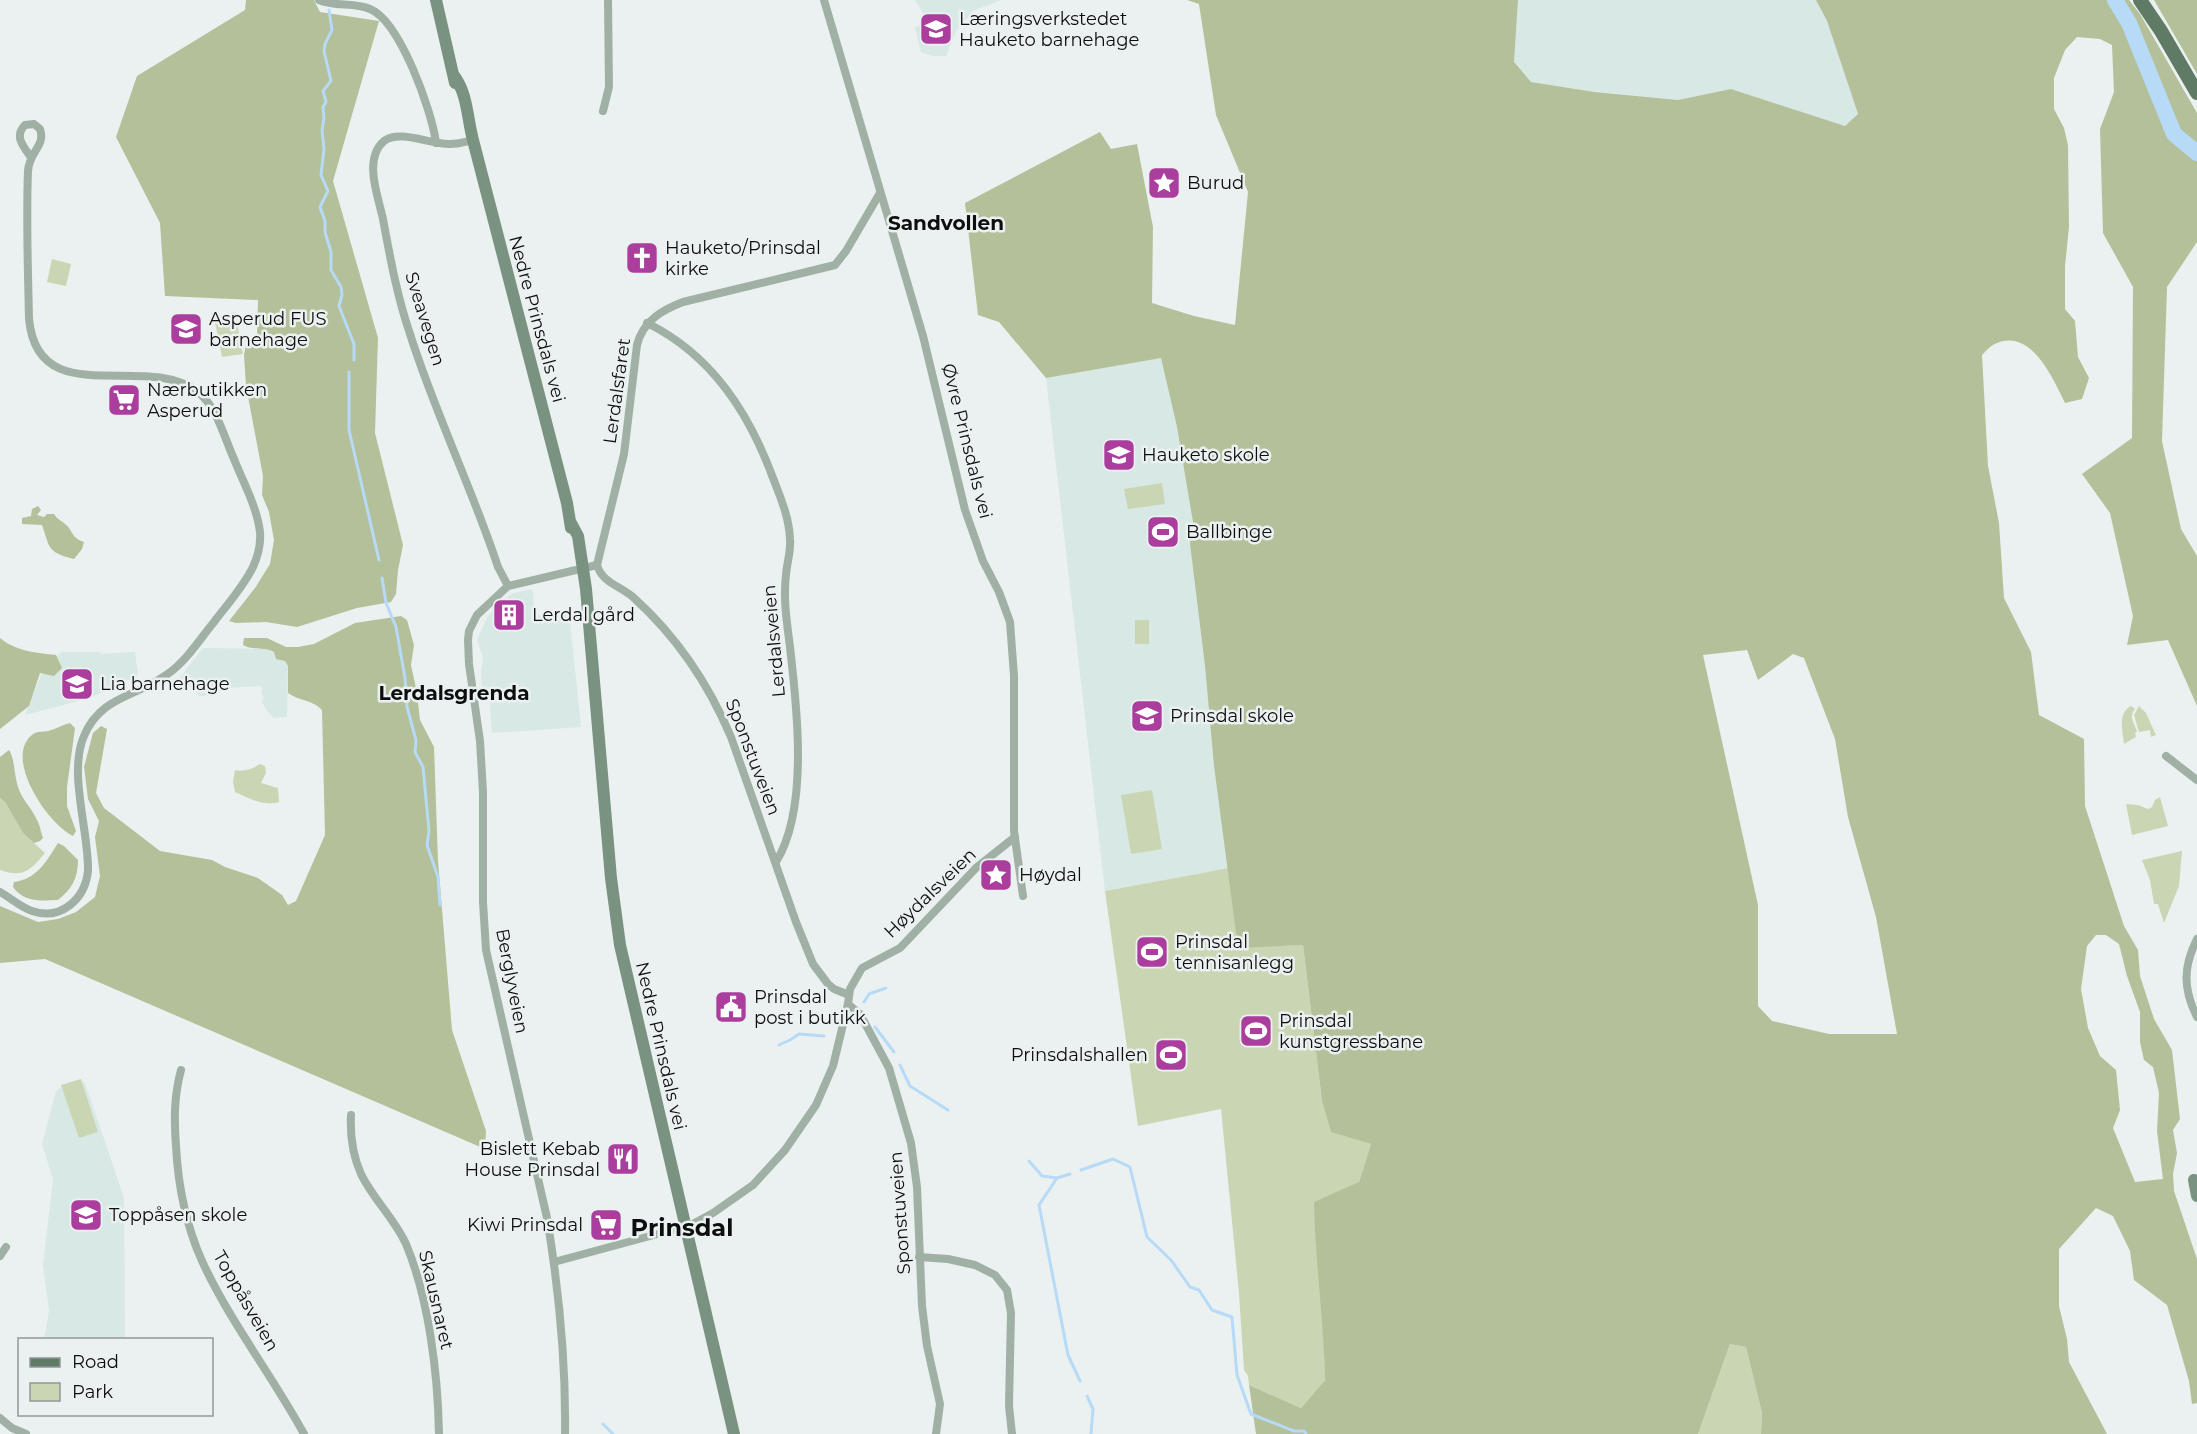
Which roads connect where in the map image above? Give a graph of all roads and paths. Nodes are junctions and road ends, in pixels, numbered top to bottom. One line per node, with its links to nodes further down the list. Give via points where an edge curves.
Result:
1 (319, 0): 9 (street, via 368,8 387,21 429,113)
2 (436, 0): 8 (main road, Nedre Prinsdals vei, via 455,78 462,87 469,114)
3 (608, 0): 7 (street, via 609,87)
4 (824, 0): 11 (street, Øvre Prinsdals vei)
5 (2140, 0): 6 (main road)
6 (2197, 93)
7 (603, 111)
8 (472, 140): 9 (street, Sveavegen, via 451,145); 14 (main road, Nedre Prinsdals vei, via 571,523 578,536)
9 (436, 143): 15 (street, Sveavegen, via 403,136 388,139 377,150 373,171 409,333)
10 (30, 156): 20 (street, via 29,319 38,348 55,366 71,374 159,376 181,382 199,393 216,418 246,489 257,517 260,541 248,576 184,659 164,677 110,703 88,728 78,765 88,871 79,898 63,909 44,913 23,907)
11 (880, 193): 12 (street, Lerdalsfaret, via 835,265 683,302); 18 (street, Øvre Prinsdals vei, via 926,350 965,510 1010,622)
12 (647, 323): 13 (street, Lerdalsfaret, via 637,345 624,454); 19 (street, Lerdalsveien, via 677,339 723,383 766,459 788,518 791,541 785,598 799,746 793,812)
13 (597, 565): 14 (street); 19 (street, Sponstuveien, via 602,576 638,602 696,670 718,708)
14 (580, 568): 15 (street, Berglyveien); 29 (main road, Nedre Prinsdals vei, via 591,636 620,945)
15 (508, 586): 33 (street, Berglyveien, via 477,615 468,640 483,792 484,924 490,969)
16 (2166, 756): 17 (street)
17 (2197, 780)
18 (1015, 837): 21 (street, Øvre Prinsdals vei); 23 (street, Høydalsveien, via 976,868 900,948 862,968 850,989)
19 (776, 862): 23 (street, Sponstuveien, via 817,971)
20 (0, 892)
21 (1023, 896)
22 (2197, 939): 24 (street, via 2185,976)
23 (849, 1000): 29 (street, Høydalsveien, via 825,1085 795,1139 753,1185 705,1218); 32 (street, Sponstuveien, via 889,1068 909,1131 917,1187)
24 (2197, 1017)
25 (181, 1070): 36 (street, Toppåsveien, via 174,1111 178,1173 186,1215 218,1290)
26 (351, 1115): 37 (street, Skausnaret, via 361,1174 406,1245 419,1286 432,1348)
27 (2195, 1178): 28 (main road)
28 (2197, 1196)
29 (684, 1227): 33 (street, Høydalsveien); 39 (main road, Nedre Prinsdals vei)
30 (6, 1247): 31 (street)
31 (0, 1256)
32 (919, 1257): 40 (street, Sponstuveien, via 927,1346 940,1404); 41 (street, via 975,1265 994,1275 1007,1290 1011,1312)
33 (554, 1262): 38 (street, Berglyveien, via 563,1339)
34 (0, 1418): 35 (street)
35 (26, 1434)
36 (304, 1434)
37 (438, 1434)
38 (565, 1434)
39 (734, 1434)
40 (936, 1434)
41 (1012, 1434)

